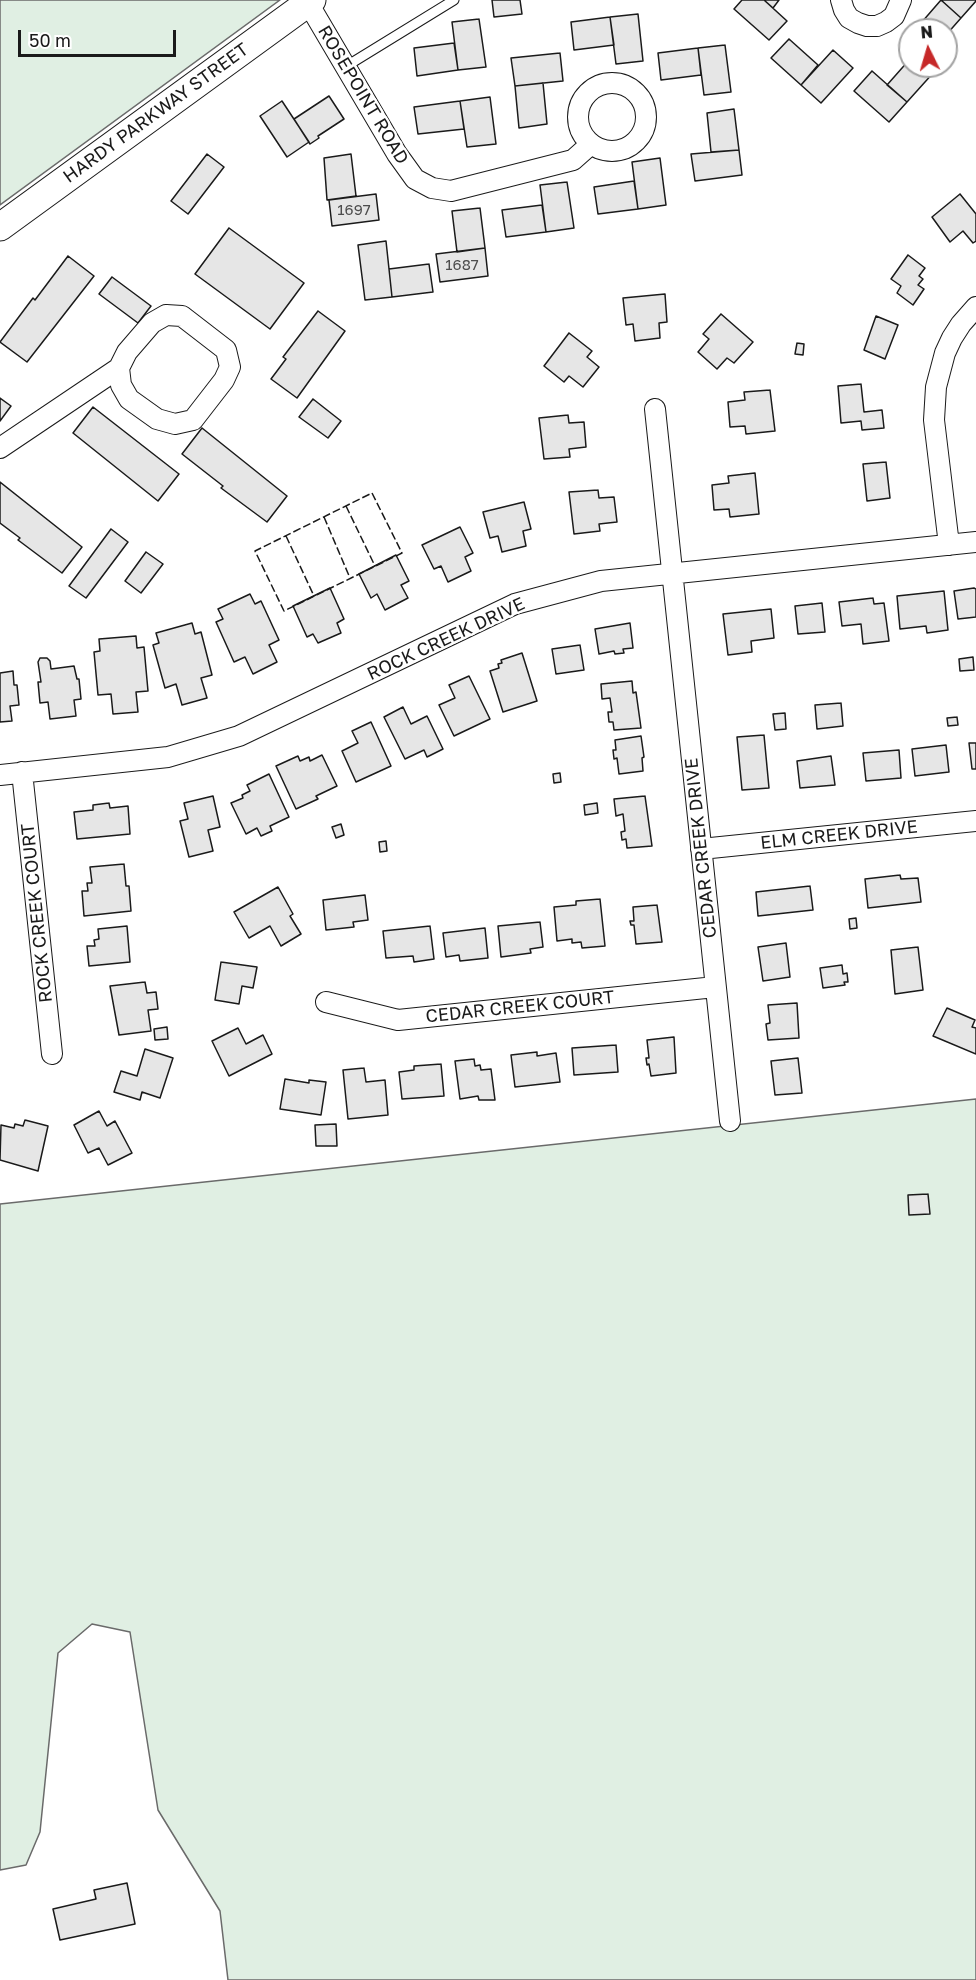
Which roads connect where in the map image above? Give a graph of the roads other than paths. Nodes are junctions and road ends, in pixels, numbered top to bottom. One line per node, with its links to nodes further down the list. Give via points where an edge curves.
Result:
1 (454, 0): 5 (lane)
2 (841, 0): 3 (street, via 849,18 858,24 877,26 894,16)
3 (901, 0)
4 (310, 1): 5 (street, ROSEPOINT ROAD); 7 (main road, HARDY PARKWAY STREET)
5 (345, 67): 6 (street, ROSEPOINT ROAD, via 397,154 415,179 432,188 451,191 573,160)
6 (591, 144)
7 (0, 227)
8 (976, 307): 13 (street, via 952,338 936,387 934,420)
9 (119, 368): 9 (street, via 145,330 166,315 182,316 226,350 230,367 193,420 175,424 157,419 129,399 121,386); 11 (street)
10 (655, 409): 14 (street, CEDAR CREEK DRIVE)
11 (0, 448)
12 (976, 542): 13 (street, ROCK CREEK DRIVE)
13 (949, 546): 14 (street, ROCK CREEK DRIVE)
14 (674, 574): 15 (street, ROCK CREEK DRIVE, via 601,581 515,604 239,736 168,756); 18 (street, CEDAR CREEK DRIVE)
15 (22, 772): 16 (street, ROCK CREEK DRIVE); 21 (street, ROCK CREEK COURT)
16 (0, 775)
17 (976, 821): 18 (street, ELM CREEK DRIVE)
18 (701, 849): 19 (street, CEDAR CREEK DRIVE)
19 (715, 987): 20 (street, CEDAR CREEK COURT, via 398,1020); 22 (street, CEDAR CREEK DRIVE)
20 (326, 1002)
21 (52, 1054)
22 (730, 1120)

